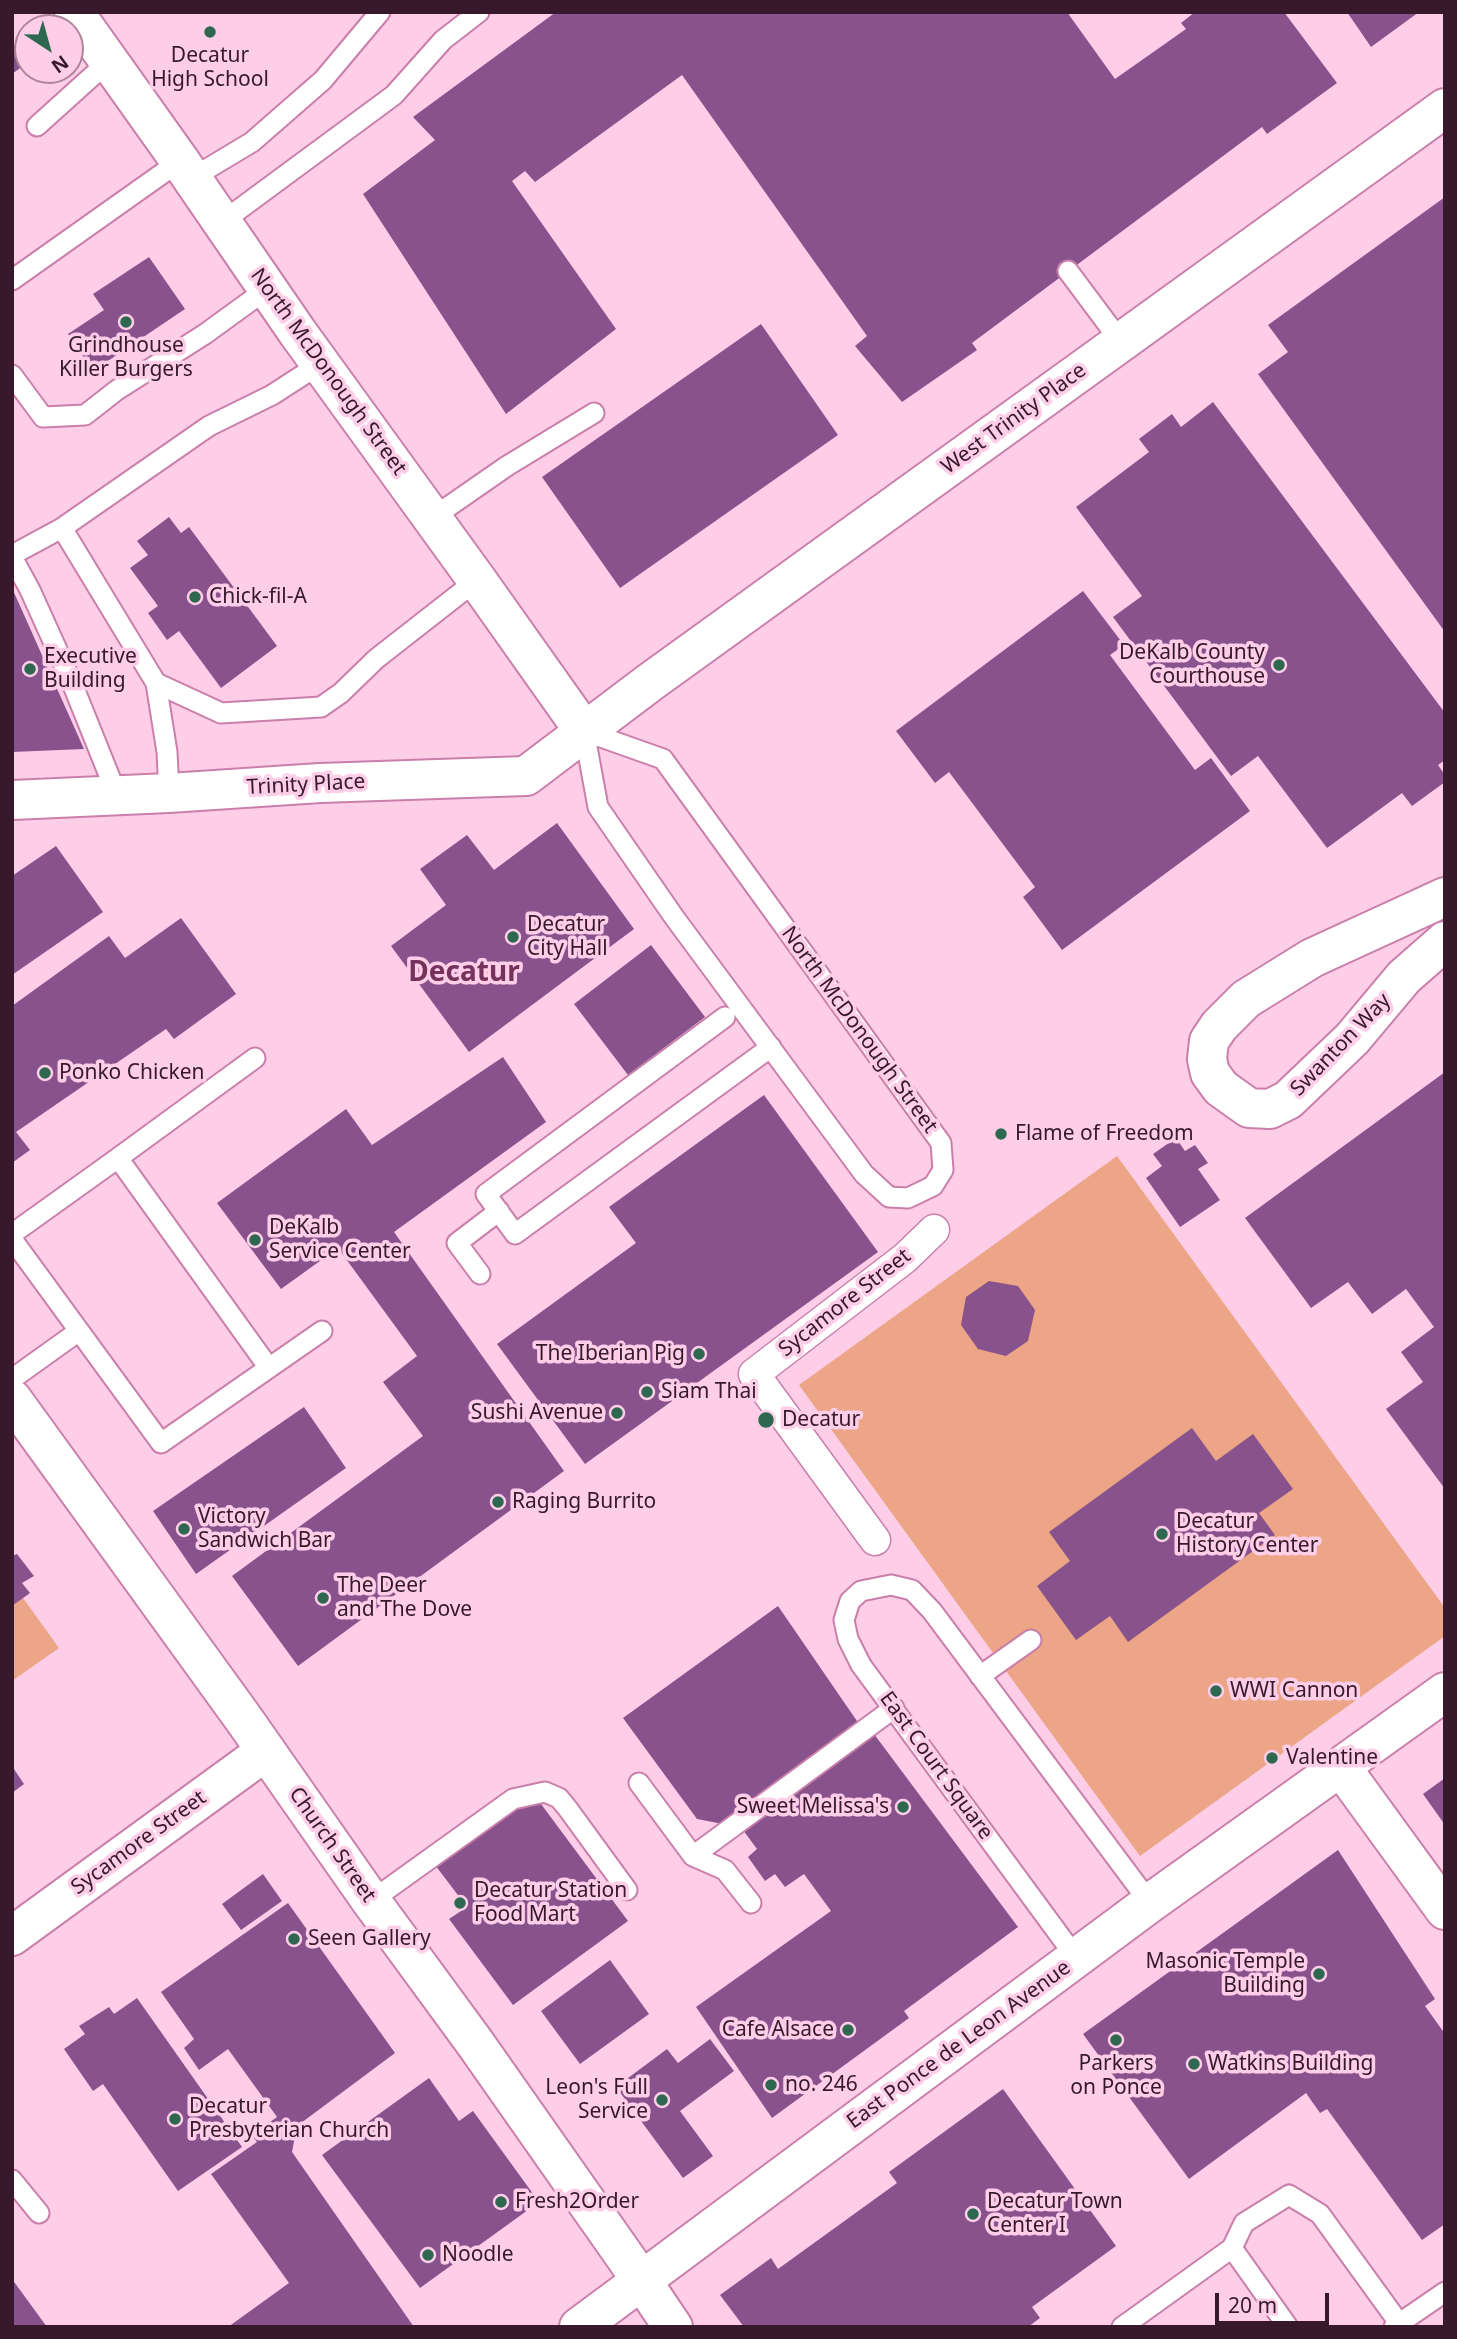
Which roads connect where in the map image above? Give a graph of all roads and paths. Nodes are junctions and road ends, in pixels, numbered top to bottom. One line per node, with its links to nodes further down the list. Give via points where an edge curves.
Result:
1 (74, 12): 4 (street, North McDonough Street)
2 (380, 12): 7 (lane, via 323,80 252,142)
3 (479, 12): 8 (lane, via 443,40 394,95)
4 (109, 61): 6 (lane); 7 (street, North McDonough Street)
5 (1445, 108): 12 (street, West Trinity Place)
6 (37, 126)
7 (186, 169): 8 (street, North McDonough Street); 10 (lane)
8 (222, 222): 11 (street, North McDonough Street)
9 (1068, 271): 12 (lane)
10 (12, 280)
11 (267, 289): 13 (street, North McDonough Street); 14 (lane, via 85,415 43,417)
12 (1121, 342): 21 (street, West Trinity Place)
13 (320, 364): 16 (street, North McDonough Street); 17 (lane, via 272,395 209,426)
14 (12, 375)
15 (594, 413): 16 (lane)
16 (432, 518): 19 (street, North McDonough Street)
17 (62, 528): 18 (lane); 20 (lane)
18 (12, 556): 23 (lane, via 67,672)
19 (477, 580): 20 (lane, via 321,707 221,713); 21 (street, North McDonough Street)
20 (156, 683): 22 (lane)
21 (584, 731): 22 (street, Trinity Place, via 526,776); 28 (lane, North McDonough Street, via 598,807); 28 (lane, North McDonough Street, via 663,759 941,1143 943,1170 933,1186 908,1198 889,1196 864,1174)
22 (169, 793): 23 (street, Trinity Place)
23 (117, 795): 24 (street, Trinity Place)
24 (12, 800)
25 (1445, 897): 26 (street, Swanton Way, via 1311,957 1246,999 1209,1041 1210,1073 1221,1088 1249,1108 1270,1109 1288,1100 1352,1039 1404,977)
26 (1445, 941)
27 (725, 1017): 31 (lane, via 486,1194)
28 (771, 1047): 31 (lane, via 515,1234)
29 (255, 1058): 30 (lane)
30 (117, 1158): 33 (lane); 37 (lane)
31 (499, 1211): 34 (lane, via 457,1243)
32 (934, 1230): 40 (street, Sycamore Street, via 905,1258 754,1374)
33 (12, 1237): 35 (lane)
34 (481, 1274)
35 (79, 1331): 37 (lane, via 161,1443); 38 (lane)
36 (321, 1331): 37 (lane)
37 (269, 1368)
38 (12, 1379)
39 (12, 1399): 45 (street, Church Street)
40 (875, 1540)
41 (1031, 1640): 42 (lane)
42 (980, 1676): 44 (lane, East Court Square, via 912,1590 891,1585 861,1591 850,1601 844,1620 848,1639 861,1665); 52 (lane)
43 (1445, 1692): 46 (street, East Ponce de Leon Avenue)
44 (894, 1708): 48 (lane); 55 (lane, East Court Square)
45 (266, 1751): 50 (street, Church Street); 54 (street, Sycamore Street)
46 (1342, 1767): 52 (street, East Ponce de Leon Avenue); 53 (street)
47 (639, 1783): 48 (lane)
48 (693, 1856): 51 (lane, via 725,1870)
49 (627, 1889): 50 (lane, via 568,1808 545,1792 513,1799)
50 (371, 1901): 59 (street, Church Street)
51 (751, 1903)
52 (1150, 1903): 55 (street, East Ponce de Leon Avenue)
53 (1445, 1910)
54 (12, 1936)
55 (1077, 1959): 59 (street, East Ponce de Leon Avenue)
56 (12, 2180): 57 (lane)
57 (39, 2213)
58 (1233, 2248): 61 (lane, via 1244,2222 1289,2194 1320,2214); 64 (lane); 65 (lane)
59 (642, 2281): 62 (street, East Ponce de Leon Avenue); 63 (street, Church Street)
60 (1445, 2292): 61 (lane)
61 (1396, 2325)
62 (579, 2327)
63 (673, 2327)
64 (1122, 2327)
65 (1287, 2327)

